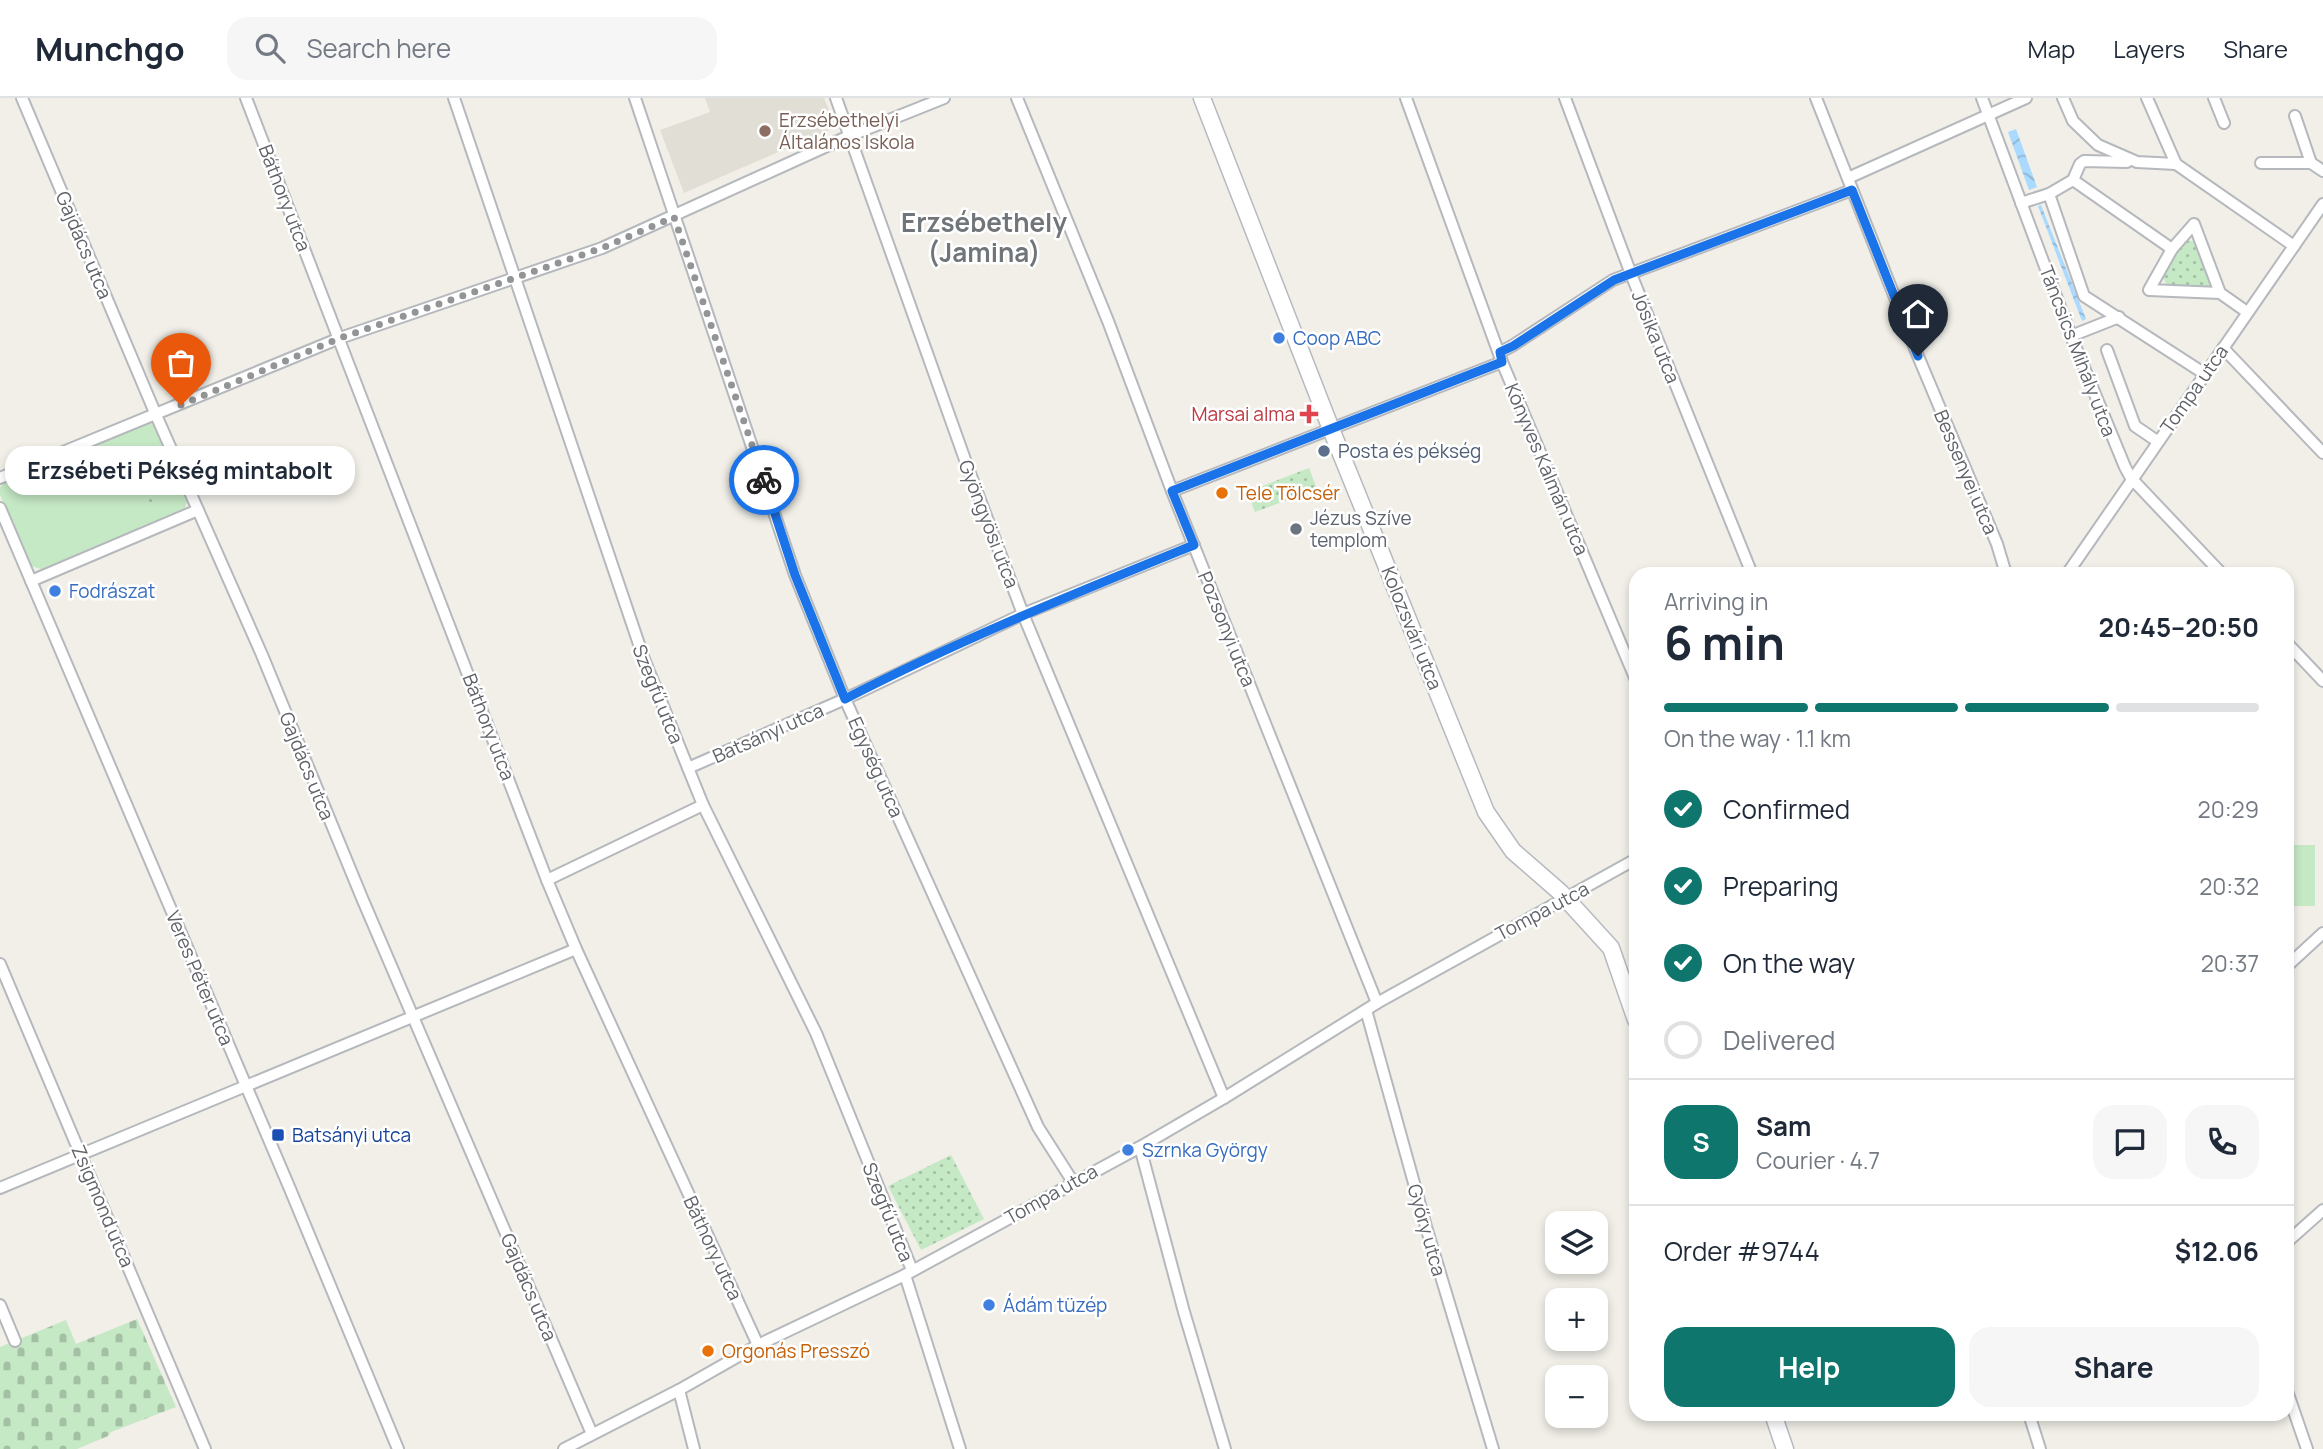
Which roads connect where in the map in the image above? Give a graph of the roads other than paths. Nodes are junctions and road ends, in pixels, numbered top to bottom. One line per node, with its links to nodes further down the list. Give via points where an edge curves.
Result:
1 (22, 98): 49 (street, Gajdács utca)
2 (246, 98): 44 (street, Báthory utca)
3 (454, 98): 39 (street, Szegfű utca)
4 (635, 98): 34 (street, Egység utca)
5 (835, 98): 20 (street, Gyöngyösi utca)
6 (944, 98): 20 (street)
7 (1017, 98): 55 (street, Pozsonyi utca)
8 (1202, 98): 50 (street, Kolozsvári utca)
9 (1406, 98): 47 (street, Könyves Kálmán utca)
10 (1565, 98): 38 (street, Jósika utca)
11 (1816, 98): 28 (street, Bessenyei utca)
12 (1982, 98): 17 (street, Táncsics Mihály utca)
13 (2026, 98): 17 (street)
14 (2063, 98): 21 (street, via 2073,121)
15 (2147, 98): 26 (street)
16 (2214, 98): 19 (street)
17 (1989, 115): 28 (street); 32 (street, Táncsics Mihály utca)
18 (2295, 116): 25 (street)
19 (2224, 123)
20 (849, 136): 34 (street); 64 (street, Gyöngyösi utca)
21 (2102, 147): 22 (street); 23 (street)
22 (2099, 161): 23 (street); 29 (street, via 2084,161)
23 (2137, 162): 26 (street)
24 (2261, 163): 25 (street)
25 (2311, 163): 27 (street)
26 (2176, 164): 36 (street)
27 (2323, 171)
28 (1848, 178): 30 (street, Bessenyei utca)
29 (2073, 180): 31 (street); 37 (street)
30 (1852, 190): 38 (street); 60 (street, Bessenyei utca)
31 (2049, 194): 32 (street); 42 (street, via 2084,296)
32 (2021, 203): 43 (street, Táncsics Mihály utca)
33 (2323, 204): 35 (street, Tompa utca)
34 (674, 217): 39 (street, via 602,248); 68 (street, Egység utca, via 795,575)
35 (2319, 219): 36 (street, Tompa utca)
36 (2294, 246): 41 (street, Tompa utca)
37 (2172, 249): 40 (street, via 2194,224); 40 (street, via 2149,290)
38 (1631, 274): 47 (street, via 1614,280); 59 (street, Jósika utca)
39 (515, 277): 44 (street); 69 (street, Szegfű utca, via 644,659)
40 (2220, 293): 41 (street)
41 (2247, 313): 45 (street, Tompa utca)
42 (2119, 317): 43 (street); 48 (street)
43 (2071, 335): 54 (street, Táncsics Mihály utca)
44 (340, 338): 49 (street); 72 (street, Báthory utca)
45 (2223, 348): 48 (street, Tompa utca); 52 (street)
46 (2107, 350): 51 (street, via 2135,426)
47 (1501, 357): 50 (street); 66 (street, Könyves Kálmán utca)
48 (2205, 373): 51 (street, Tompa utca)
49 (156, 415): 53 (street); 57 (street, Gajdács utca)
50 (1331, 429): 55 (street); 73 (street, Kolozsvári utca, via 1486,812 1513,851)
51 (2157, 441): 54 (street, Tompa utca)
52 (2323, 453)
53 (0, 478)
54 (2131, 478): 61 (street, Tompa utca); 62 (street, Táncsics Mihály utca)
55 (1172, 491): 58 (street, Pozsonyi utca)
56 (0, 508): 63 (street, Veres Péter utca)
57 (198, 510): 63 (street); 81 (street, Gajdács utca)
58 (1194, 545): 64 (street, Batsányi utca); 79 (street, Pozsonyi utca)
59 (1749, 567)
60 (2004, 567)
61 (2072, 567)
62 (2215, 567)
63 (31, 582): 82 (street, Veres Péter utca)
64 (1023, 614): 68 (street, Batsányi utca); 83 (street, Gyöngyösi utca)
65 (2294, 650): 67 (street)
66 (1629, 663)
67 (2323, 681)
68 (845, 699): 69 (street, Batsányi utca); 86 (street, Egység utca, via 1038,1127)
69 (688, 768): 70 (street, Szegfű utca)
70 (704, 805): 72 (street); 90 (street, Szegfű utca, via 816,1033)
71 (1629, 863): 73 (street, Tompa utca)
72 (547, 880): 75 (street, Báthory utca)
73 (1567, 899): 78 (street, Kolozsvári utca, via 1611,948); 79 (street, Tompa utca)
74 (2323, 933): 76 (street)
75 (576, 949): 81 (street); 93 (street, Báthory utca)
76 (2294, 960)
77 (0, 964): 85 (street, Zsigmond utca)
78 (1629, 1000)
79 (1377, 1003): 80 (street, Tompa utca)
80 (1366, 1010): 83 (street, Tompa utca); 105 (street, Győry utca)
81 (413, 1017): 82 (street); 98 (street, Gajdács utca)
82 (246, 1085): 85 (street); 100 (street, Veres Péter utca)
83 (1224, 1098): 84 (street, Tompa utca)
84 (1140, 1147): 86 (street, Tompa utca); 104 (street)
85 (80, 1153): 87 (street); 99 (street, Zsigmond utca)
86 (1073, 1182): 90 (street, Tompa utca)
87 (0, 1188)
88 (2323, 1210): 89 (street)
89 (2294, 1236)
90 (909, 1273): 93 (street, Tompa utca); 103 (street, Szegfű utca)
91 (0, 1305): 92 (street)
92 (15, 1341)
93 (758, 1345): 94 (street, Tompa utca)
94 (679, 1390): 98 (street, Tompa utca); 102 (street)
95 (2294, 1411): 108 (street)
96 (1775, 1421): 106 (street)
97 (2031, 1421): 107 (street)
98 (592, 1434): 101 (street, Tompa utca)
99 (205, 1449)
100 (398, 1449)
101 (564, 1449)
102 (694, 1449)
103 (960, 1449)
104 (1225, 1449)
105 (1493, 1449)
106 (1785, 1449)
107 (2040, 1449)
108 (2307, 1449)

